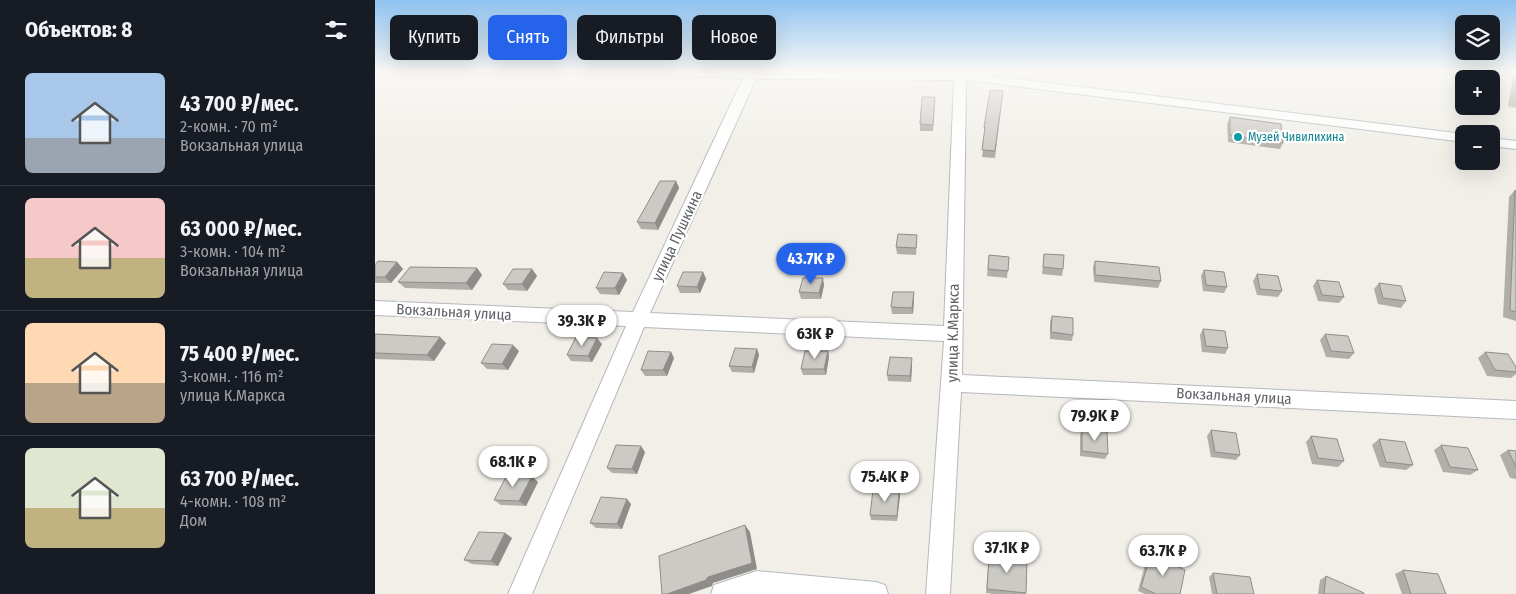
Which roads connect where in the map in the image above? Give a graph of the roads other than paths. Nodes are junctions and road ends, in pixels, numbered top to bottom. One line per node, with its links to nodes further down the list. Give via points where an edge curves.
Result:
1 (740, 99): 8 (street, улица Пушкина)
2 (959, 99): 9 (street, улица К.Маркса)
3 (1159, 99): 4 (street)
4 (1455, 137)
5 (1500, 143): 6 (street)
6 (1516, 145)
7 (375, 308): 8 (street, Вокзальная улица)
8 (638, 320): 9 (street, Вокзальная улица); 12 (street, улица Пушкина)
9 (953, 334): 10 (street, улица К.Маркса)
10 (952, 383): 11 (street, Вокзальная улица); 15 (street, улица К.Маркса)
11 (1516, 410)
12 (520, 594)
13 (723, 594): 14 (street, via 757,583)
14 (877, 594)
15 (938, 594)

